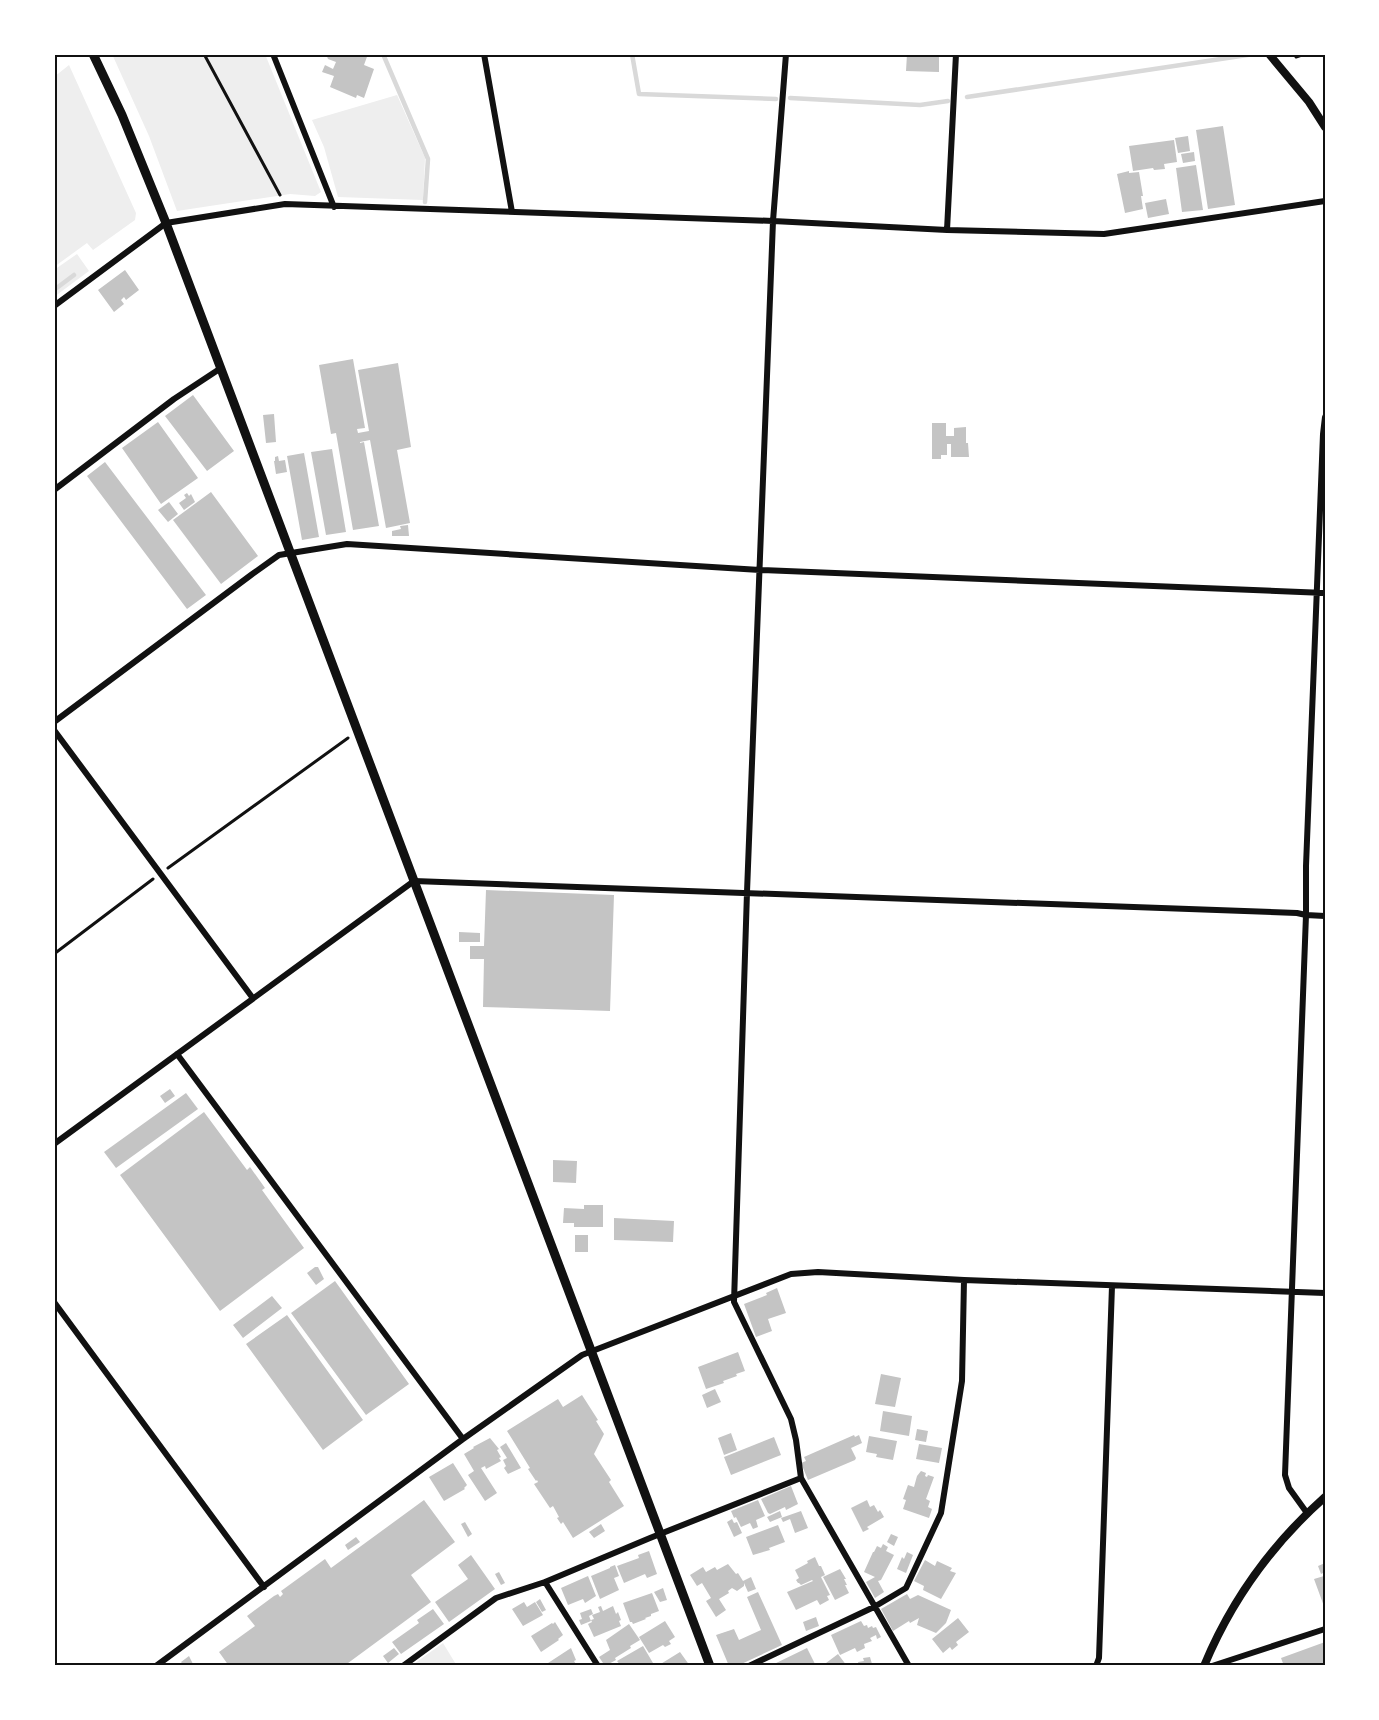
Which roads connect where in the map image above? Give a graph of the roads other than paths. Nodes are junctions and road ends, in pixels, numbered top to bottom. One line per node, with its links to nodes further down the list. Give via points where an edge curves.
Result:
1 (93, 54): 12 (main road)
2 (273, 54): 9 (street)
3 (484, 54): 10 (street)
4 (786, 54): 11 (street)
5 (956, 54): 13 (street)
6 (1269, 54): 7 (street)
7 (1325, 127)
8 (1325, 201): 13 (street, via 1104,234)
9 (334, 207): 10 (street); 12 (street, via 285,204)
10 (512, 212): 11 (street)
11 (773, 221): 13 (street); 19 (street)
12 (166, 223): 14 (street); 15 (main road)
13 (947, 230)
14 (54, 306)
15 (221, 368): 17 (street); 18 (main road)
16 (1325, 417): 20 (street)
17 (54, 490)
18 (290, 553): 19 (street, via 347,544); 22 (street, via 279,555 250,575); 24 (main road)
19 (759, 570): 20 (street); 25 (street)
20 (1317, 593): 21 (street); 26 (street)
21 (1325, 593)
22 (54, 722)
23 (54, 730): 28 (street)
24 (414, 881): 25 (street); 28 (street); 37 (main road)
25 (747, 892): 26 (street); 35 (street)
26 (1306, 915): 27 (street); 33 (street)
27 (1325, 916)
28 (252, 997): 29 (street)
29 (177, 1054): 30 (street); 38 (street)
30 (54, 1144)
31 (964, 1280): 32 (street); 35 (street, via 802,1272); 45 (street, via 962,1381 941,1513 906,1588)
32 (1112, 1286): 33 (street); 55 (street)
33 (1292, 1292): 34 (street); 41 (street, via 1285,1475 1289,1488)
34 (1325, 1293)
35 (733, 1295): 37 (street); 39 (street, via 791,1419)
36 (54, 1302): 44 (street)
37 (591, 1350): 38 (street); 42 (main road)
38 (463, 1439): 44 (street)
39 (801, 1478): 42 (street); 45 (street)
40 (1325, 1497): 41 (street)
41 (1307, 1513): 56 (street, via 1237,1599)
42 (660, 1534): 43 (street); 52 (main road)
43 (545, 1582): 50 (street, via 496,1598); 51 (street)
44 (264, 1587): 47 (street)
45 (874, 1607): 53 (street); 54 (street)
46 (1325, 1629): 57 (street)
47 (166, 1659): 48 (street); 49 (street)
48 (156, 1666)
49 (170, 1666)
50 (403, 1666)
51 (598, 1666)
52 (710, 1666)
53 (749, 1666)
54 (909, 1666)
55 (1096, 1666)
56 (1204, 1666)
57 (1212, 1666)

